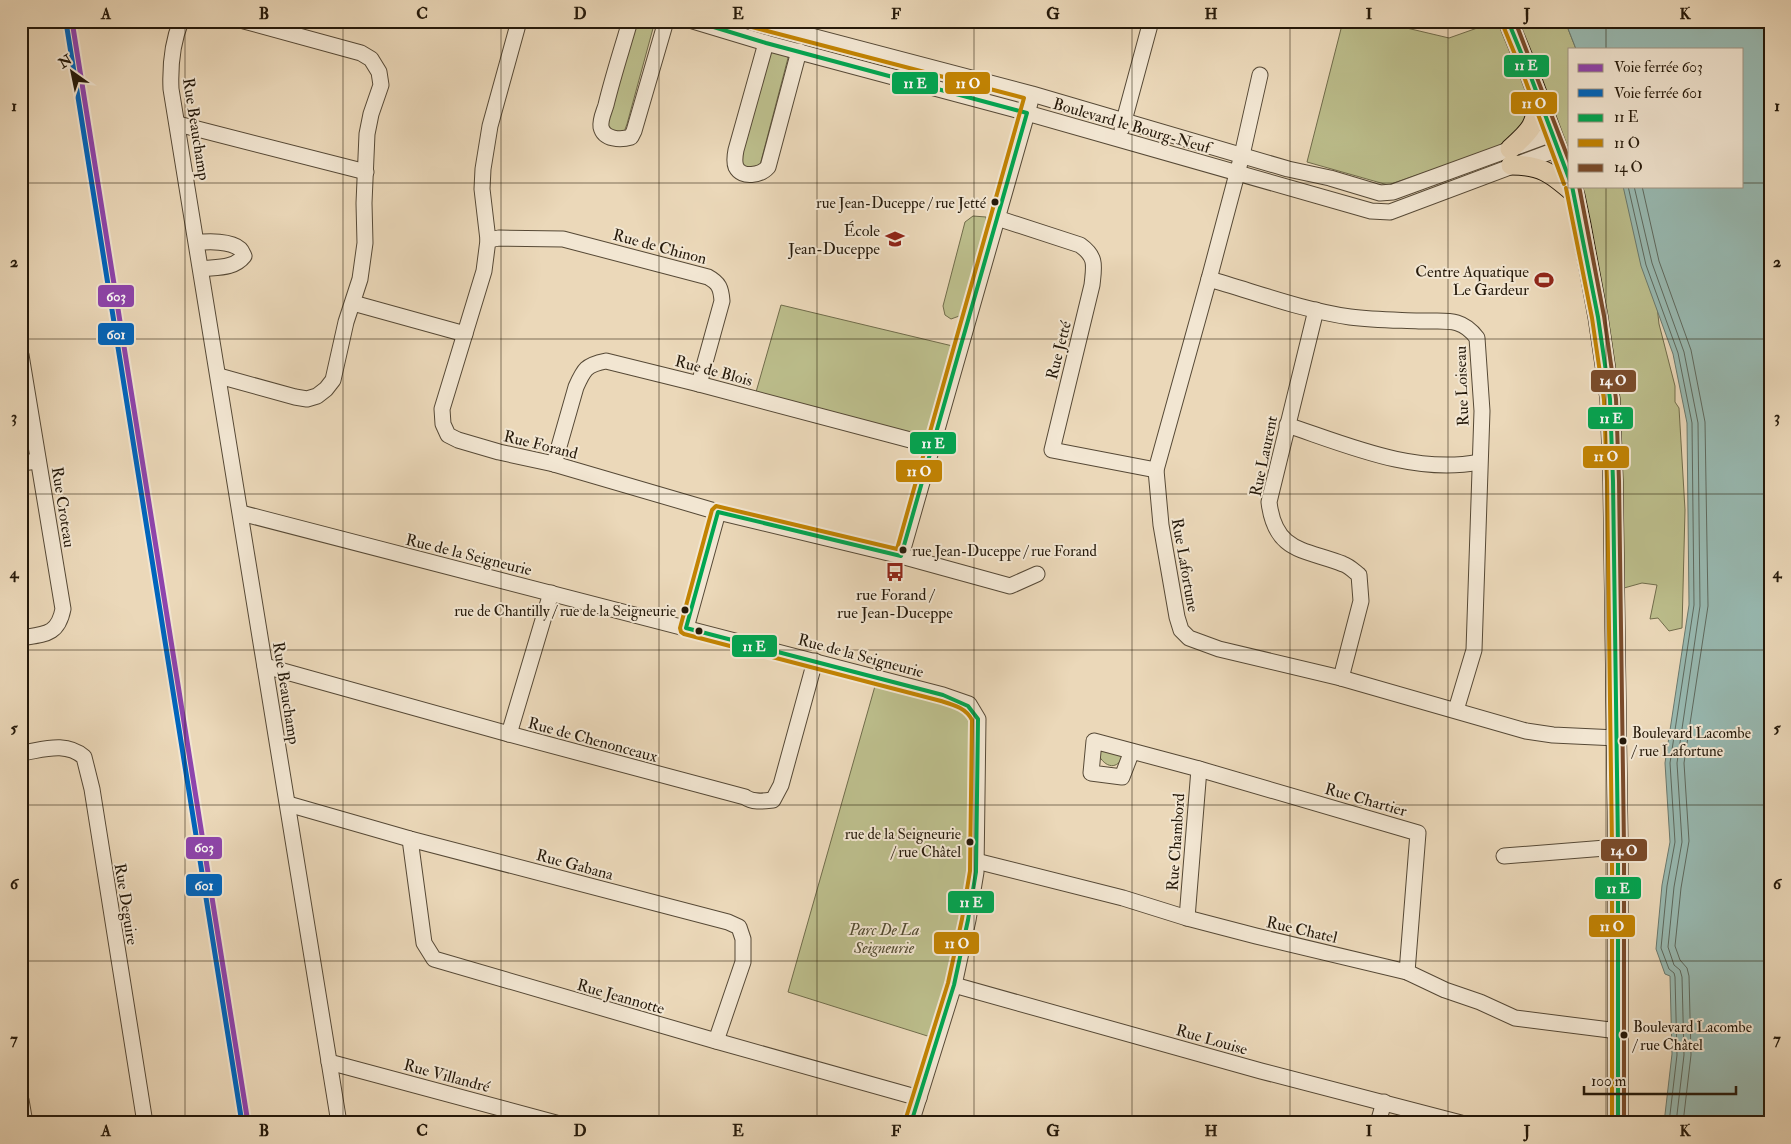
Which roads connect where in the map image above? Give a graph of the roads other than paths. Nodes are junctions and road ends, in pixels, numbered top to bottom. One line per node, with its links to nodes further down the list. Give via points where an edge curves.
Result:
1 (181, 21): 18 (street, Rue Beauchamp, via 170,68)
2 (244, 21): 23 (street, via 361,53 372,60 379,72 380,86 370,114)
3 (519, 21): 29 (street, Rue Forand, via 492,118 483,169)
4 (630, 21): 5 (street, via 602,117 603,133 611,138 631,138)
5 (666, 21)
6 (693, 21): 10 (street, Boulevard le Bourg-Neuf)
7 (754, 21): 15 (street, Boulevard le Bourg-Neuf)
8 (1151, 21): 17 (street)
9 (1508, 21): 14 (main road)
10 (718, 25): 11 (street, Boulevard le Bourg-Neuf)
11 (766, 43): 12 (street, Boulevard le Bourg-Neuf); 12 (street, via 736,150 735,166 745,174 764,172 768,167)
12 (799, 51): 16 (street, Boulevard le Bourg-Neuf)
13 (1260, 76): 21 (street, Rue Lafortune)
14 (1536, 90): 20 (main road); 22 (main road, via 1536,118)
15 (1032, 94): 16 (street); 17 (street, Boulevard le Bourg-Neuf)
16 (1027, 113): 19 (street, Boulevard le Bourg-Neuf); 28 (street)
17 (1124, 120): 19 (street); 21 (street, Boulevard le Bourg-Neuf)
18 (178, 124): 23 (street); 30 (street, Rue Beauchamp)
19 (1118, 139): 24 (street, Boulevard le Bourg-Neuf)
20 (1555, 141): 22 (street, Boulevard le Bourg-Neuf); 25 (main road)
21 (1242, 156): 22 (street, Boulevard le Bourg-Neuf, via 1380,193 1393,192); 24 (street, Rue Lafortune)
22 (1510, 157): 24 (street, Boulevard le Bourg-Neuf, via 1390,212 1370,211); 26 (main road, via 1538,167)
23 (366, 172): 33 (street, via 365,243)
24 (1237, 173): 32 (street, Rue Lafortune)
25 (1568, 176)
26 (1568, 185)
27 (1572, 188): 58 (main road, via 1598,317 1610,399)
28 (997, 218): 40 (street); 45 (street, Rue Jetté, via 1080,245 1088,250 1095,262 1052,450)
29 (488, 240): 35 (street, Rue Forand, via 484,271); 38 (street, Rue de Chinon, via 564,239 718,282 722,300)
30 (197, 243): 31 (street, Rue Beauchamp); 31 (street, via 209,240 232,246 240,249 244,256 239,263)
31 (201, 269): 37 (street, Rue Beauchamp)
32 (1209, 279): 34 (street, Rue Loiseau); 45 (street, Rue Lafortune)
33 (353, 303): 35 (street); 37 (street, via 332,380 317,396 295,398)
34 (1316, 310): 39 (street, Rue Laurent); 42 (street, Rue Loiseau, via 1350,317 1462,323 1471,329 1477,338 1481,376)
35 (465, 334): 44 (street, Rue Forand, via 442,410 448,435 499,452)
36 (21, 356): 41 (street, Rue Croteau)
37 (219, 376): 47 (street, Rue Beauchamp)
38 (699, 384): 40 (street, Rue de Blois); 44 (street, Rue de Blois, via 606,361 594,363 586,368 576,387)
39 (1287, 425): 42 (street, via 1354,448 1418,463 1461,466); 55 (street, Rue Laurent, via 1269,502 1271,518 1288,544 1345,564 1359,575 1361,601)
40 (933, 446): 48 (street)
41 (38, 461): 43 (street); 52 (street, Rue Croteau, via 63,609 60,622 52,630)
42 (1479, 462): 56 (street, Rue Loiseau, via 1474,650)
43 (21, 463)
44 (554, 464): 46 (street, Rue Forand)
45 (1156, 470): 55 (street, Rue Lafortune, via 1161,525 1181,630 1189,638 1219,649)
46 (718, 512): 48 (street, Rue Forand); 51 (street)
47 (240, 513): 50 (street, Rue de la Seigneurie); 54 (street, Rue Beauchamp)
48 (901, 556): 49 (street, Rue Forand, via 1010,586)
49 (1037, 574)
50 (551, 593): 51 (street, Rue de la Seigneurie); 57 (street)
51 (686, 628): 53 (street, Rue de la Seigneurie)
52 (21, 638)
53 (815, 661): 57 (street, Rue de Chenonceaux, via 784,776 773,800 749,800); 66 (street, Rue de la Seigneurie, via 969,704 978,719)
54 (265, 666): 57 (street, Rue de Chenonceaux); 62 (street, Rue Beauchamp)
55 (1341, 678): 56 (street, Rue Lafortune)
56 (1456, 710): 58 (street, Rue Lafortune, via 1526,732)
57 (509, 734)
58 (1616, 738): 64 (main road)
59 (1132, 751): 61 (street)
60 (21, 753): 77 (street, Rue Deguire, via 62,747 71,748 84,757)
61 (1198, 769): 67 (street, Rue Chambord); 68 (street, Rue Chartier, via 1418,832)
62 (288, 804): 63 (street, Rue Gabana); 72 (street, Rue Beauchamp)
63 (410, 839): 71 (street, Rue Jeannotte, via 424,943 434,959); 71 (street, Rue Gabana, via 739,927 744,939 743,962)
64 (1618, 847): 65 (street); 70 (main road)
65 (1504, 856)
66 (976, 861): 67 (street, Rue Chatel); 69 (street, Rue de la Seigneurie)
67 (1187, 918): 68 (street, Rue Chatel)
68 (1407, 972): 70 (street, Rue Chatel, via 1515,1018)
69 (954, 985): 73 (street, Rue de la Seigneurie); 75 (street, Rue Louise)
70 (1618, 1030): 83 (main road)
71 (716, 1041): 73 (street, Rue Jeannotte)
72 (329, 1062): 78 (street, Rue Beauchamp); 79 (street, Rue Villandré)
73 (919, 1098): 80 (street, Rue de la Seigneurie)
74 (21, 1100): 76 (street)
75 (1384, 1102): 81 (street); 82 (street, Rue Louise)
76 (25, 1123)
77 (145, 1123)
78 (339, 1123)
79 (556, 1123)
80 (911, 1123)
81 (1378, 1123)
82 (1462, 1123)
83 (1618, 1123)

